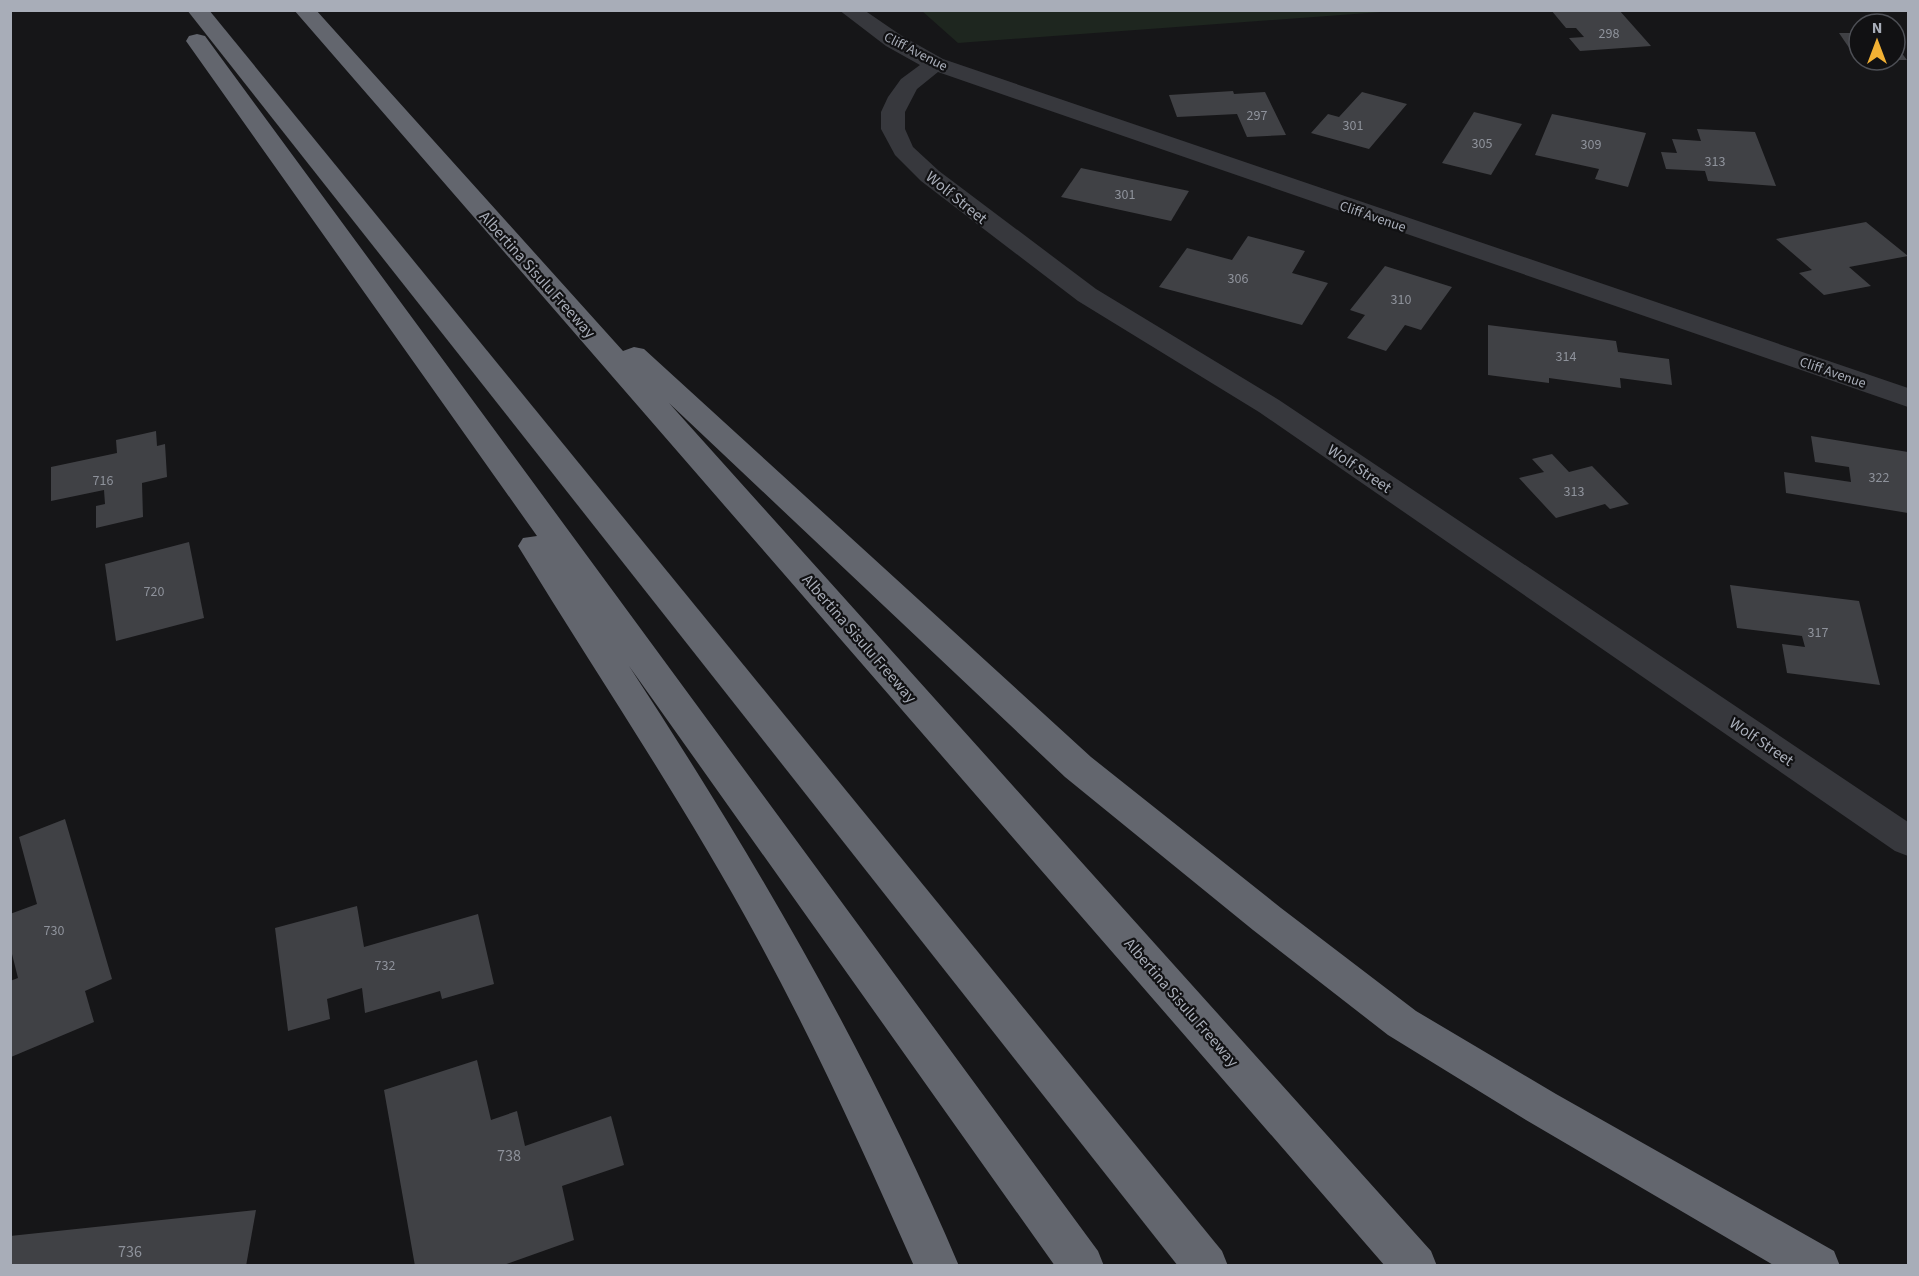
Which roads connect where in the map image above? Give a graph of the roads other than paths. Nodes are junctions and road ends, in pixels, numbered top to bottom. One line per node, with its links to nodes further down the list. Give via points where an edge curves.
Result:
1 (183, 10): 7 (highway, via 194,37 225,82)
2 (197, 10): 12 (highway)
3 (304, 10): 6 (highway, Albertina Sisulu Freeway)
4 (849, 10): 5 (street, Cliff Avenue)
5 (935, 64): 8 (street, Cliff Avenue); 9 (street, Wolf Street, via 899,97 892,129 903,150 946,189 1087,296 1269,406)
6 (557, 296): 13 (highway, Albertina Sisulu Freeway); 14 (highway, via 601,324 1078,767 1402,1023)
7 (433, 367): 10 (highway, via 449,409 470,447 596,640 745,881 839,1055); 11 (highway)
8 (1908, 398)
9 (1908, 841)
10 (937, 1266)
11 (1082, 1266)
12 (1206, 1266)
13 (1415, 1266)
14 (1818, 1266)

